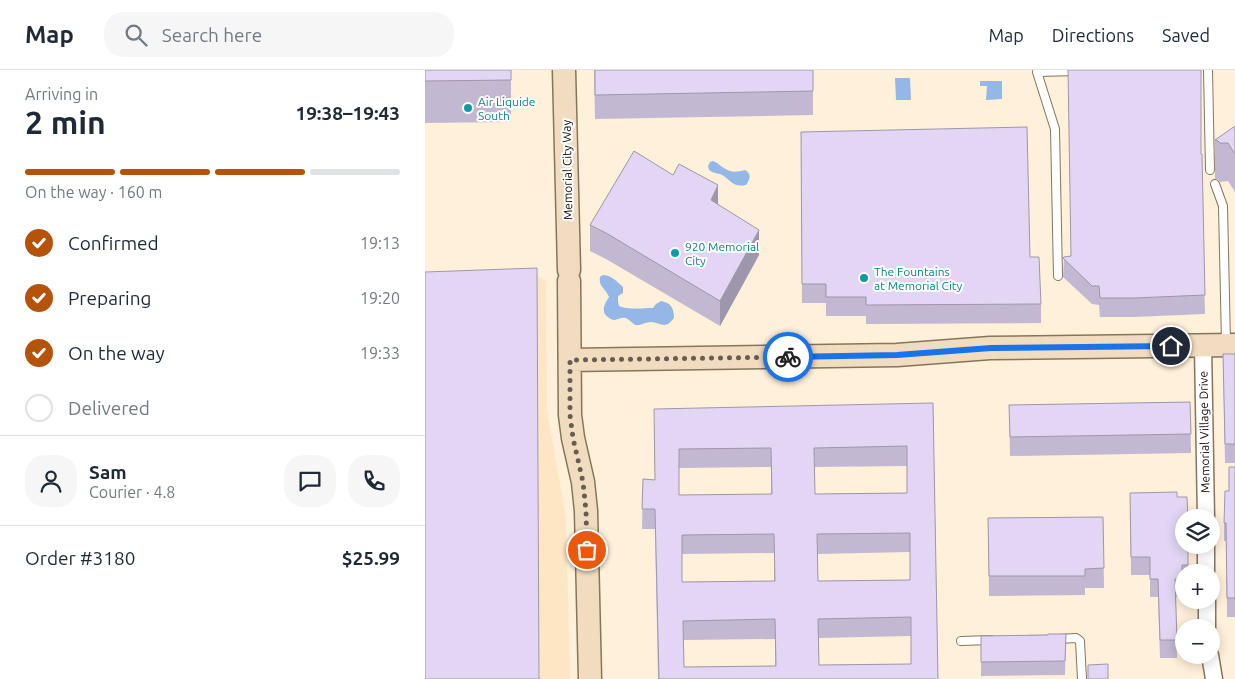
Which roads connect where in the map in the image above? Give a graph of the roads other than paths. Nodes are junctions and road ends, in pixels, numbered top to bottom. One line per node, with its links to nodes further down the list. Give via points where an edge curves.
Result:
1 (564, 70): 10 (street, Memorial City Way)
2 (1208, 70): 5 (lane)
3 (1037, 71): 4 (lane); 7 (lane, via 1055,129)
4 (1086, 71)
5 (1210, 170)
6 (1215, 184): 9 (lane, via 1223,206)
7 (1058, 276)
8 (1203, 346): 9 (street); 10 (street, via 991,348 897,355); 11 (street, Memorial Village Drive)
9 (1231, 346)
10 (570, 360): 16 (street, Memorial City Way, via 570,415 586,511)
11 (1206, 509)
12 (1047, 639): 17 (lane, via 1076,638 1079,641)
13 (999, 640): 14 (lane)
14 (961, 641)
15 (1212, 664): 18 (street)
16 (590, 679)
17 (1082, 679)
18 (1214, 679)

